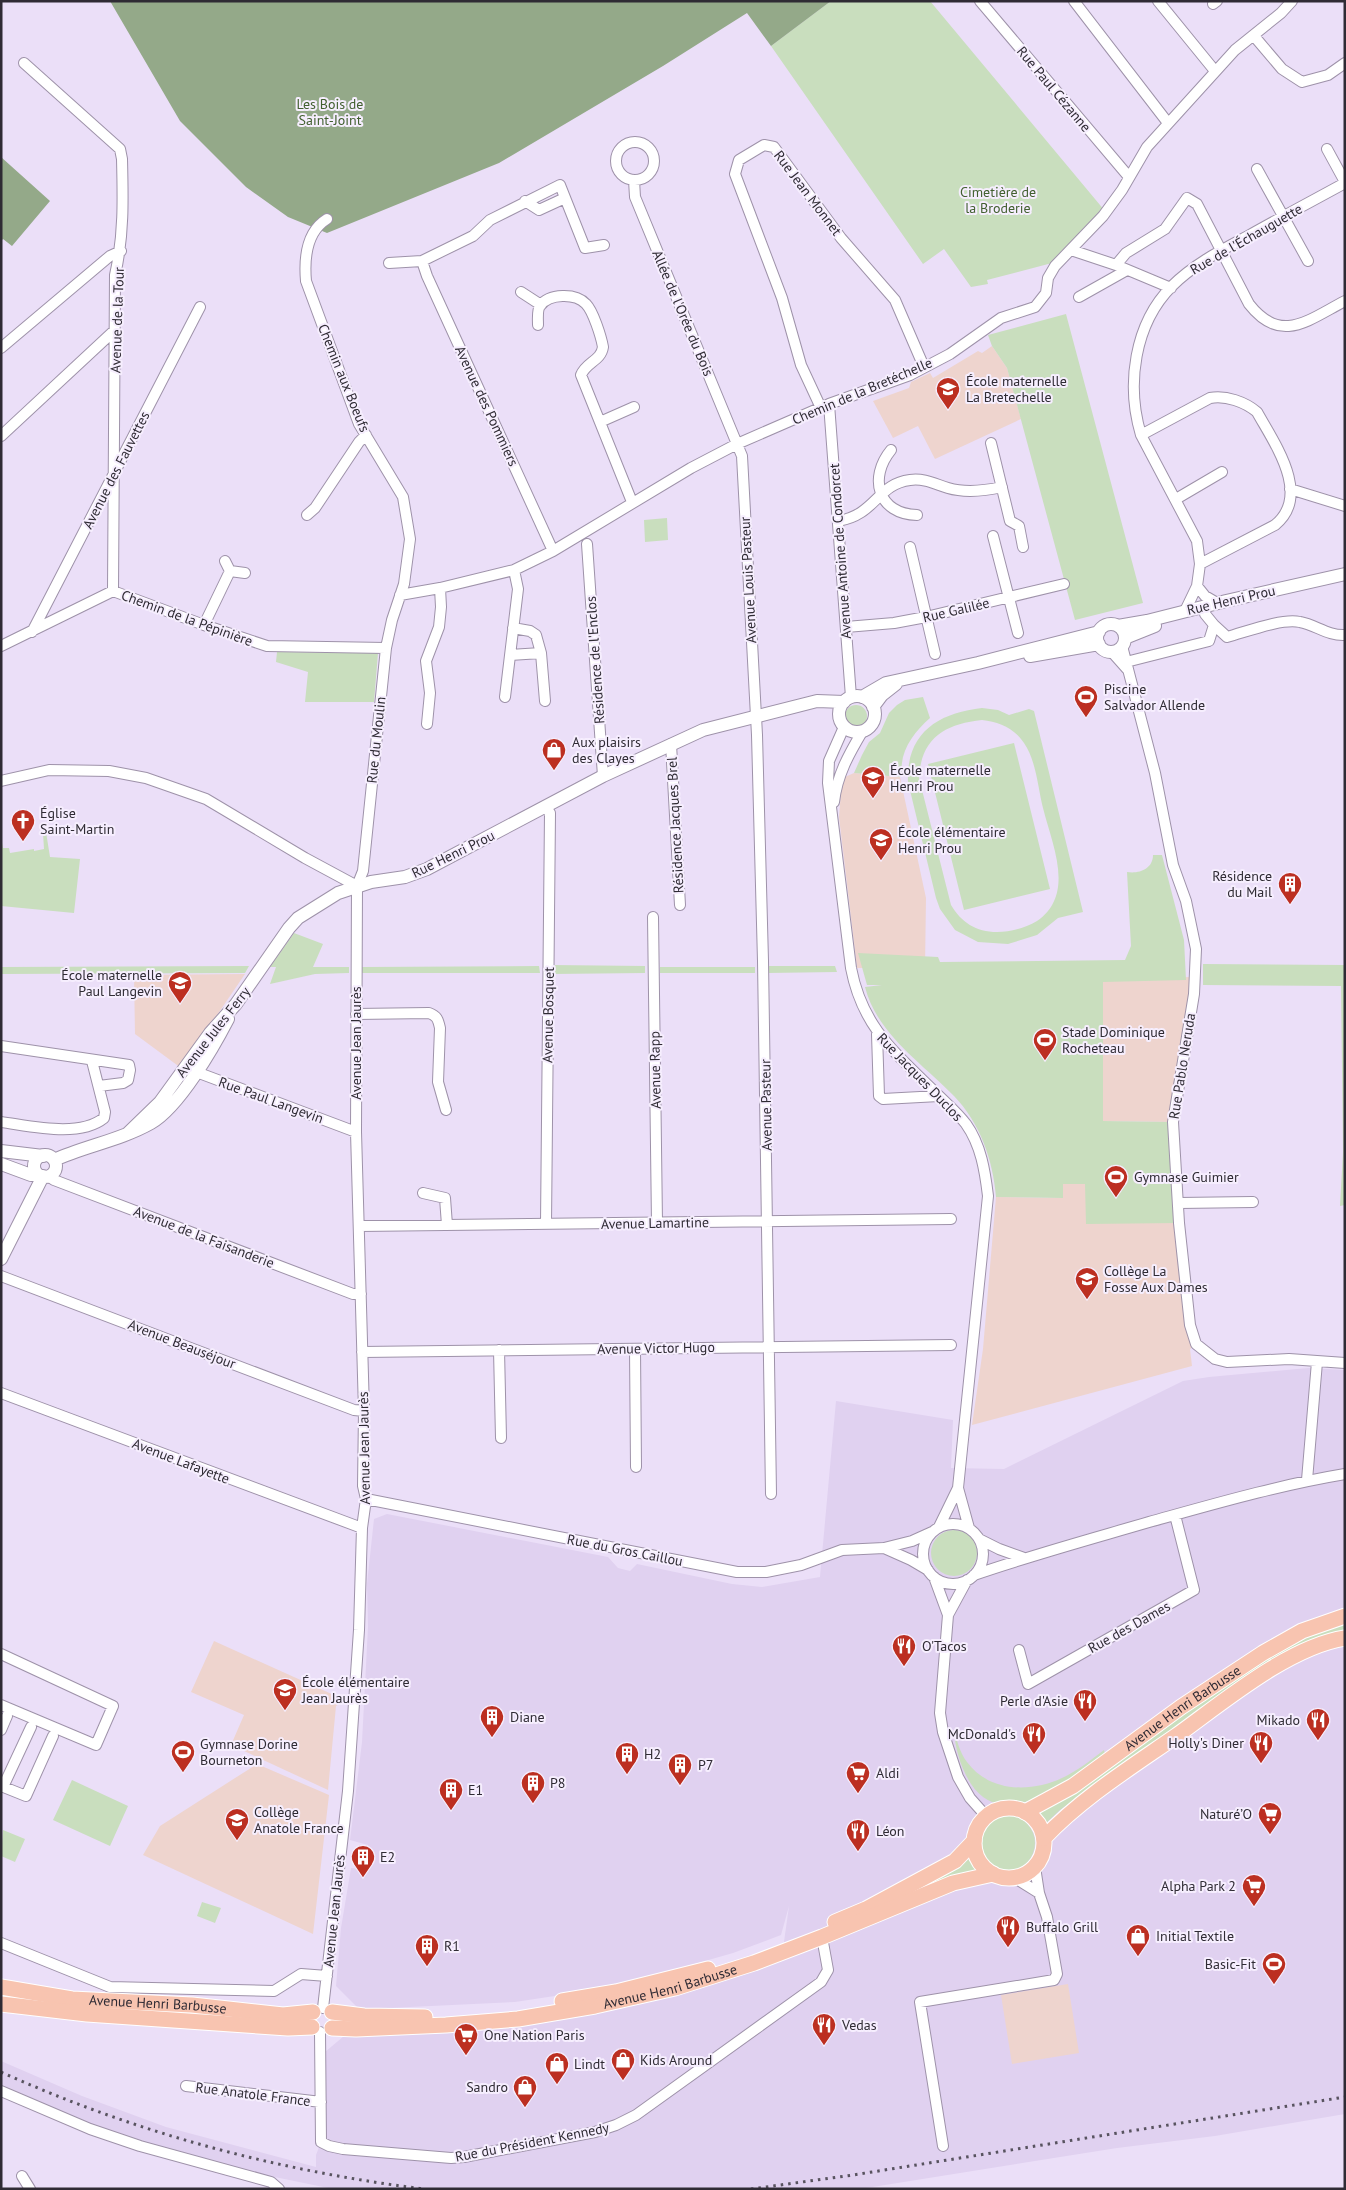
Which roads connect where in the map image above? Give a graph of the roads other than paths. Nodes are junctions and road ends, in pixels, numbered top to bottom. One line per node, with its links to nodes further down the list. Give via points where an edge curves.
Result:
1 (980, 1): 12 (street, Rue Paul Cézanne)
2 (1074, 1): 9 (street)
3 (1158, 1): 8 (street)
4 (1288, 3): 5 (street, Chemin de la Bretéchelle)
5 (1254, 36): 7 (street, via 1282,69 1302,82 1328,75); 8 (street, Chemin de la Bretéchelle)
6 (24, 63): 20 (street, Avenue de la Tour, via 120,149)
7 (1345, 63)
8 (1215, 70): 9 (street, Chemin de la Bretéchelle)
9 (1168, 123): 12 (street, Chemin de la Bretéchelle, via 1147,146)
10 (1327, 149): 14 (street)
11 (1257, 168): 15 (street)
12 (1129, 177): 18 (street, Chemin de la Bretéchelle, via 1104,216)
13 (634, 180): 43 (street, Allée de l'Orée du Bois, via 635,197)
14 (1345, 183): 15 (street, Rue de l'Échauguette)
15 (1283, 217): 19 (street, Rue de l'Échauguette); 22 (street)
16 (327, 219): 39 (street, Chemin aux Boeufs, via 319,224 307,248 304,258 306,281 352,407)
17 (604, 245): 21 (street, via 585,248 560,185 490,220 473,236)
18 (1071, 250): 24 (street); 35 (street, Chemin de la Bretéchelle, via 1051,273 1046,293 1035,307 1001,318 950,354)
19 (1222, 250): 24 (street, via 1197,204 1187,198 1165,229 1126,253); 26 (street, Rue de l'Échauguette, via 1184,274); 29 (street, via 1249,304 1269,324 1280,327 1297,324)
20 (121, 251): 33 (street, Avenue de la Tour, via 115,275); 34 (street, via 110,256)
21 (422, 261): 23 (street); 60 (street, Avenue des Pommiers)
22 (1308, 261)
23 (389, 263)
24 (1116, 265): 25 (street)
25 (1127, 270): 26 (street); 28 (street)
26 (1170, 288): 40 (street, Rue de l'Échauguette, via 1154,310 1137,356 1133,386)
27 (521, 292): 30 (street)
28 (1079, 297)
29 (1345, 301)
30 (541, 304): 32 (street); 38 (street, via 561,296 581,299 588,305 603,347 602,354 584,368 581,375)
31 (200, 307): 46 (street, Avenue des Fauvettes)
32 (538, 325)
33 (115, 330): 41 (street); 46 (street, Avenue de la Tour)
34 (1, 348)
35 (924, 367): 36 (street, Chemin de la Bretéchelle); 36 (street, Rue Jean Monnet, via 895,300 841,238 774,147 764,144 739,160 735,174 782,298 800,365)
36 (825, 406): 43 (street, Chemin de la Bretéchelle); 55 (street, Avenue Antoine de Condorcet)
37 (634, 408): 38 (street)
38 (600, 422): 51 (street)
39 (366, 435): 53 (street); 72 (street, Chemin aux Boeufs, via 403,496 410,539)
40 (1141, 435): 48 (street, via 1210,398 1228,398 1257,412 1288,471); 50 (street, Rue de l'Échauguette)
41 (1, 436)
42 (991, 443): 47 (street)
43 (738, 444): 51 (street, Chemin de la Bretéchelle); 100 (street, Avenue Louis Pasteur, via 742,456)
44 (891, 450): 49 (street, via 880,469)
45 (1222, 472): 50 (street)
46 (114, 474): 71 (street, Avenue de la Tour); 83 (street, Avenue des Fauvettes)
47 (1002, 486): 49 (street, via 962,490 922,479 896,483); 59 (street, via 1010,521 1019,526)
48 (1290, 489): 52 (street); 62 (street, via 1288,510 1283,519)
49 (881, 494): 54 (street, via 897,511); 55 (street, via 872,506 861,513)
50 (1176, 499): 62 (street, Rue de l'Échauguette, via 1197,541)
51 (632, 502): 60 (street, Chemin de la Bretéchelle)
52 (1345, 506)
53 (307, 515)
54 (917, 515)
55 (838, 520): 81 (street, Avenue Antoine de Condorcet)
56 (993, 536): 73 (street)
57 (587, 544): 105 (street, Résidence de l'Enclos)
58 (910, 547): 77 (street)
59 (1023, 547)
60 (553, 551): 63 (street, Chemin de la Bretéchelle)
61 (225, 560): 64 (street)
62 (1200, 564): 69 (street, Rue de l'Échauguette)
63 (514, 570): 70 (street, Chemin de la Bretéchelle); 82 (street, via 518,589)
64 (230, 571): 65 (street); 79 (street)
65 (245, 572)
66 (1345, 574): 74 (street, Rue Henri Prou)
67 (1345, 581): 76 (street, Rue Henri Prou)
68 (1064, 584): 73 (street, Rue Galilée)
69 (1197, 586): 74 (street); 75 (street, Rue de l'Échauguette)
70 (440, 588): 72 (street, Chemin de la Bretéchelle); 102 (street, via 439,627 426,661 430,693)
71 (112, 591): 79 (street, Chemin de la Pépinière); 83 (street, Chemin de la Pépinière)
72 (400, 595): 89 (street, Rue du Moulin)
73 (1008, 597): 77 (street, Rue Galilée); 84 (street)
74 (1217, 603): 75 (street, Rue Henri Prou)
75 (1185, 611): 80 (street, Rue Henri Prou)
76 (1205, 614): 78 (street); 87 (street, Rue Henri Prou, via 1144,629)
77 (926, 617): 81 (street, Rue Galilée); 91 (street)
78 (1214, 625): 85 (street, via 1227,637 1288,621 1299,621 1328,633); 93 (street, via 1209,641)
79 (204, 626): 89 (street, Chemin de la Pépinière, via 267,646)
80 (1118, 626): 86 (street, via 1110,624); 87 (street, via 1123,631)
81 (846, 627): 96 (street, Avenue Antoine de Condorcet)
82 (513, 628): 90 (street, via 536,635); 92 (street)
83 (32, 632): 88 (street, Chemin de la Pépinière)
84 (1018, 633)
85 (1345, 635)
86 (1099, 638): 87 (street, via 1106,650); 94 (street)
87 (1120, 645): 93 (street, Rue Pablo Neruda)
88 (1, 646)
89 (386, 648): 109 (street, Rue du Moulin, via 363,871)
90 (541, 653): 92 (street); 97 (street)
91 (935, 654)
92 (510, 655): 95 (street)
93 (1127, 666): 128 (street, Rue Pablo Neruda, via 1196,949 1194,994 1173,1122)
94 (902, 680): 96 (street, via 886,683); 99 (street, via 882,695)
95 (505, 698)
96 (853, 699): 98 (street, Rue Henri Prou); 99 (street); 101 (street)
97 (546, 701)
98 (818, 701): 100 (street, Rue Henri Prou); 101 (street)
99 (873, 707): 103 (street, via 872,724)
100 (756, 716): 104 (street, Rue Henri Prou, via 711,728); 130 (street, Avenue Pasteur, via 764,961)
101 (842, 722): 103 (street, via 853,732); 108 (street, Rue Jacques Duclos, via 828,768)
102 (427, 724)
103 (862, 732): 108 (street, Rue Jacques Duclos, via 838,778)
104 (671, 744): 105 (street, Rue Henri Prou); 110 (street, Résidence Jacques Brel)
105 (603, 776): 107 (street, Rue Henri Prou)
106 (1, 781): 109 (street, via 49,770 109,772 146,778 206,799)
107 (545, 807): 109 (street, Rue Henri Prou, via 427,869 405,877); 132 (street, Avenue Bosquet, via 550,813)
108 (833, 816): 113 (street, Rue Jacques Duclos, via 853,975 863,1008)
109 (357, 886): 112 (street, Avenue Jean Jaurès); 116 (street, Avenue Jules Ferry, via 328,898 298,918 236,1004 218,1038)
110 (680, 905)
111 (652, 918): 131 (street, Avenue Rapp)
112 (356, 1014): 119 (street, via 435,1015 440,1028 438,1082); 121 (street, Avenue Jean Jaurès)
113 (878, 1034): 118 (street, Rue Jacques Duclos); 118 (street, via 879,1096 883,1099)
114 (1, 1046): 115 (street)
115 (92, 1060): 117 (street); 117 (street, via 129,1065 128,1080)
116 (191, 1070): 121 (street, Rue Paul Langevin); 123 (street, Avenue Jules Ferry, via 164,1113 151,1123)
117 (99, 1086): 120 (street, via 105,1112 98,1124 62,1130)
118 (939, 1096): 151 (street, Rue Jacques Duclos, via 966,1125 980,1150 988,1196)
119 (446, 1110)
120 (1, 1122)
121 (356, 1132): 134 (street, Avenue Jean Jaurès)
122 (1, 1151): 123 (street)
123 (49, 1158): 125 (street, via 56,1168 53,1173); 125 (street, via 37,1159 35,1165)
124 (1, 1164): 125 (street)
125 (43, 1176): 135 (street); 137 (street, Avenue de la Faisanderie, via 353,1294)
126 (423, 1192): 133 (street, via 444,1198)
127 (1252, 1202): 128 (street)
128 (1179, 1203): 143 (street, Rue Pablo Neruda, via 1190,1325 1196,1344 1215,1359 1227,1362)
129 (951, 1219): 130 (street, Avenue Lamartine)
130 (767, 1221): 131 (street, Avenue Lamartine); 139 (street, Avenue Pasteur)
131 (657, 1223): 132 (street, Avenue Lamartine)
132 (546, 1224): 133 (street, Avenue Lamartine)
133 (447, 1225): 134 (street, Avenue Lamartine)
134 (359, 1226): 137 (street, Avenue Jean Jaurès)
135 (1, 1259)
136 (1, 1276): 146 (street, Avenue Beauséjour, via 354,1410)
137 (361, 1294): 142 (street, Avenue Jean Jaurès)
138 (950, 1345): 139 (street, Avenue Victor Hugo)
139 (769, 1347): 140 (street, Avenue Victor Hugo); 152 (street, Avenue Pasteur)
140 (635, 1349): 141 (street, Avenue Victor Hugo); 148 (street)
141 (499, 1350): 142 (street, Avenue Victor Hugo); 147 (street)
142 (362, 1352): 146 (street, Avenue Jean Jaurès)
143 (1316, 1362): 144 (street, Rue Pablo Neruda); 150 (street)
144 (1345, 1363)
145 (1, 1393): 155 (street, Avenue Lafayette)
146 (364, 1411): 153 (street, Avenue Jean Jaurès, via 362,1486)
147 (501, 1438)
148 (636, 1467)
149 (1345, 1474): 150 (street)
150 (1307, 1480): 154 (street)
151 (958, 1488): 156 (street, Rue Jacques Duclos); 157 (street, Rue Jacques Duclos)
152 (772, 1494)
153 (366, 1499): 155 (street, Avenue Jean Jaurès); 159 (street, Rue du Gros Caillou, via 737,1572 766,1572 801,1565 842,1550)
154 (1176, 1515): 160 (street); 166 (street, Rue des Dames, via 1194,1590 1028,1684)
155 (362, 1528): 184 (street, Avenue Jean Jaurès, via 348,1788)
156 (969, 1528): 157 (street, via 954,1524); 158 (street, Rue Jacques Duclos)
157 (936, 1529): 159 (street, Rue du Gros Caillou, via 912,1541); 161 (street, Rue Jacques Duclos, via 927,1539 923,1555)
158 (979, 1539): 160 (street); 162 (street, Rue Jacques Duclos, via 983,1557)
159 (884, 1548): 161 (street, Rue du Gros Caillou, via 911,1560)
160 (1024, 1558): 162 (street)
161 (931, 1574): 162 (street, via 950,1584); 163 (street, Rue Jacques Duclos)
162 (971, 1578): 163 (street, Rue Jacques Duclos)
163 (948, 1615): 175 (street, Rue Jacques Duclos, via 940,1712 943,1732 958,1777)
164 (1345, 1616): 174 (main road, Avenue Henri Barbusse, via 1302,1631 1263,1653 1073,1786)
165 (1345, 1638): 176 (main road, Avenue Henri Barbusse, via 1310,1648 1238,1690 1078,1806)
166 (1019, 1650)
167 (1, 1654): 168 (street, via 112,1706 96,1745)
168 (1, 1705)
169 (7, 1716): 171 (street)
170 (31, 1727): 173 (street)
171 (1, 1730)
172 (53, 1736): 173 (street, via 26,1796)
173 (2, 1786)
174 (1025, 1812): 175 (main road, via 1006,1808); 176 (main road, via 1041,1828)
175 (986, 1816): 177 (main road)
176 (1044, 1838): 178 (main road, via 1042,1854)
177 (974, 1841): 179 (main road, via 978,1861); 187 (main road, Avenue Henri Barbusse, via 955,1861 866,1909 803,1937 709,1969 616,1992 515,2009 431,2017 364,2016)
178 (1034, 1867): 180 (main road); 181 (street)
179 (993, 1874): 180 (main road); 182 (main road, Avenue Henri Barbusse, via 953,1883)
180 (1016, 1878): 181 (street)
181 (1039, 1893): 191 (street, via 1047,1916 1057,1974 1054,1980 920,2002)
182 (822, 1937): 187 (main road, Avenue Henri Barbusse, via 706,1979 595,2006 518,2019 356,2029); 190 (street, Rue du Président Kennedy, via 828,1970 821,1982 654,2103 616,2126 451,2158 330,2146 321,2142)
183 (1, 1943): 184 (street, via 110,1987 274,1991 301,1974)
184 (327, 1976): 187 (street, Avenue Jean Jaurès)
185 (1, 1987): 187 (main road, Avenue Henri Barbusse, via 72,1999 192,2005)
186 (1, 2004): 187 (main road, Avenue Henri Barbusse, via 87,2014 288,2028)
187 (322, 2020): 190 (street, Rue du Président Kennedy)
188 (186, 2086): 190 (street, Rue Anatole France)
189 (1, 2091): 194 (street, via 114,2137 271,2182)
190 (321, 2102)
191 (943, 2146)
192 (22, 2176): 193 (street)
193 (30, 2189)
194 (279, 2189)

